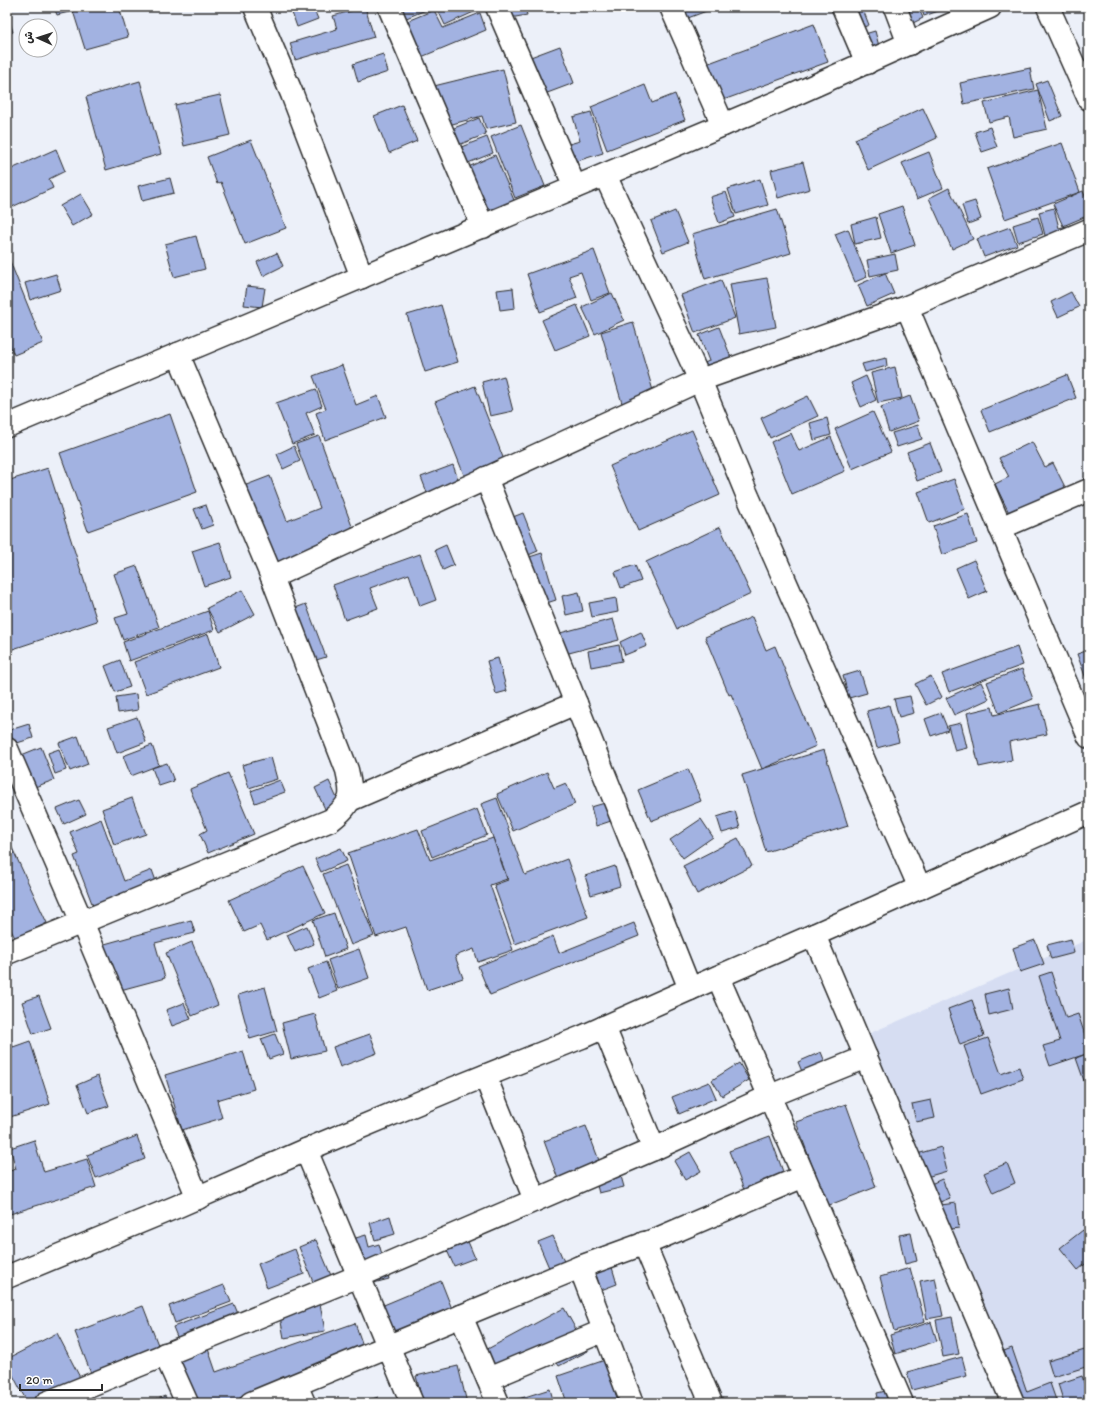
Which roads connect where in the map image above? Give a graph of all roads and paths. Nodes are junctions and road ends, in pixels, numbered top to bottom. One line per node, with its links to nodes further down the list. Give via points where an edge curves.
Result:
1 (255, 7): 17 (street, via 292,94)
2 (389, 7): 15 (street)
3 (497, 7): 14 (street)
4 (671, 7): 12 (street)
5 (843, 7): 10 (street)
6 (895, 7): 9 (street)
7 (990, 7): 9 (street)
8 (1048, 7): 11 (street)
9 (909, 44): 10 (street)
10 (867, 63): 12 (street)
11 (1089, 99)
12 (723, 125): 13 (street)
13 (605, 175): 14 (street); 20 (street)
14 (575, 187): 15 (street)
15 (483, 227): 17 (street)
16 (1089, 230): 18 (street)
17 (362, 277): 19 (street)
18 (907, 307): 20 (street); 24 (street)
19 (178, 354): 21 (street); 25 (street)
20 (700, 380): 22 (street); 31 (street, via 746,492)
21 (7, 426)
22 (486, 478): 25 (street); 26 (street)
23 (1089, 490): 24 (street)
24 (1000, 528): 27 (street)
25 (272, 577): 29 (street, via 347,770)
26 (576, 703): 29 (street); 36 (street)
27 (1089, 737)
28 (7, 749): 32 (street)
29 (350, 800): 32 (street, via 331,820)
30 (1089, 812): 31 (street)
31 (920, 888): 33 (street)
32 (82, 922): 34 (street); 44 (street)
33 (814, 935): 35 (street); 38 (street)
34 (7, 953)
35 (718, 977): 36 (street); 40 (street)
36 (690, 989): 37 (street)
37 (604, 1027): 39 (street); 41 (street)
38 (866, 1057): 40 (street); 57 (street)
39 (485, 1076): 42 (street); 45 (street)
40 (770, 1096): 41 (street); 43 (street)
41 (654, 1149): 45 (street)
42 (306, 1150): 44 (street); 48 (street)
43 (804, 1176): 46 (street); 65 (street)
44 (198, 1198): 49 (street)
45 (535, 1200): 48 (street)
46 (644, 1243): 47 (street); 64 (street)
47 (580, 1267): 50 (street); 51 (street)
48 (358, 1276): 52 (street); 53 (street)
49 (7, 1277)
50 (461, 1316): 52 (street); 54 (street)
51 (605, 1330): 54 (street); 63 (street)
52 (388, 1347): 55 (street); 61 (street)
53 (165, 1354): 56 (street); 59 (street)
54 (488, 1379): 62 (street)
55 (300, 1394): 60 (street)
56 (72, 1398): 58 (street)
57 (1010, 1402)
58 (46, 1403)
59 (187, 1403)
60 (252, 1403)
61 (412, 1403)
62 (498, 1403)
63 (632, 1403)
64 (711, 1403)
65 (902, 1403)

